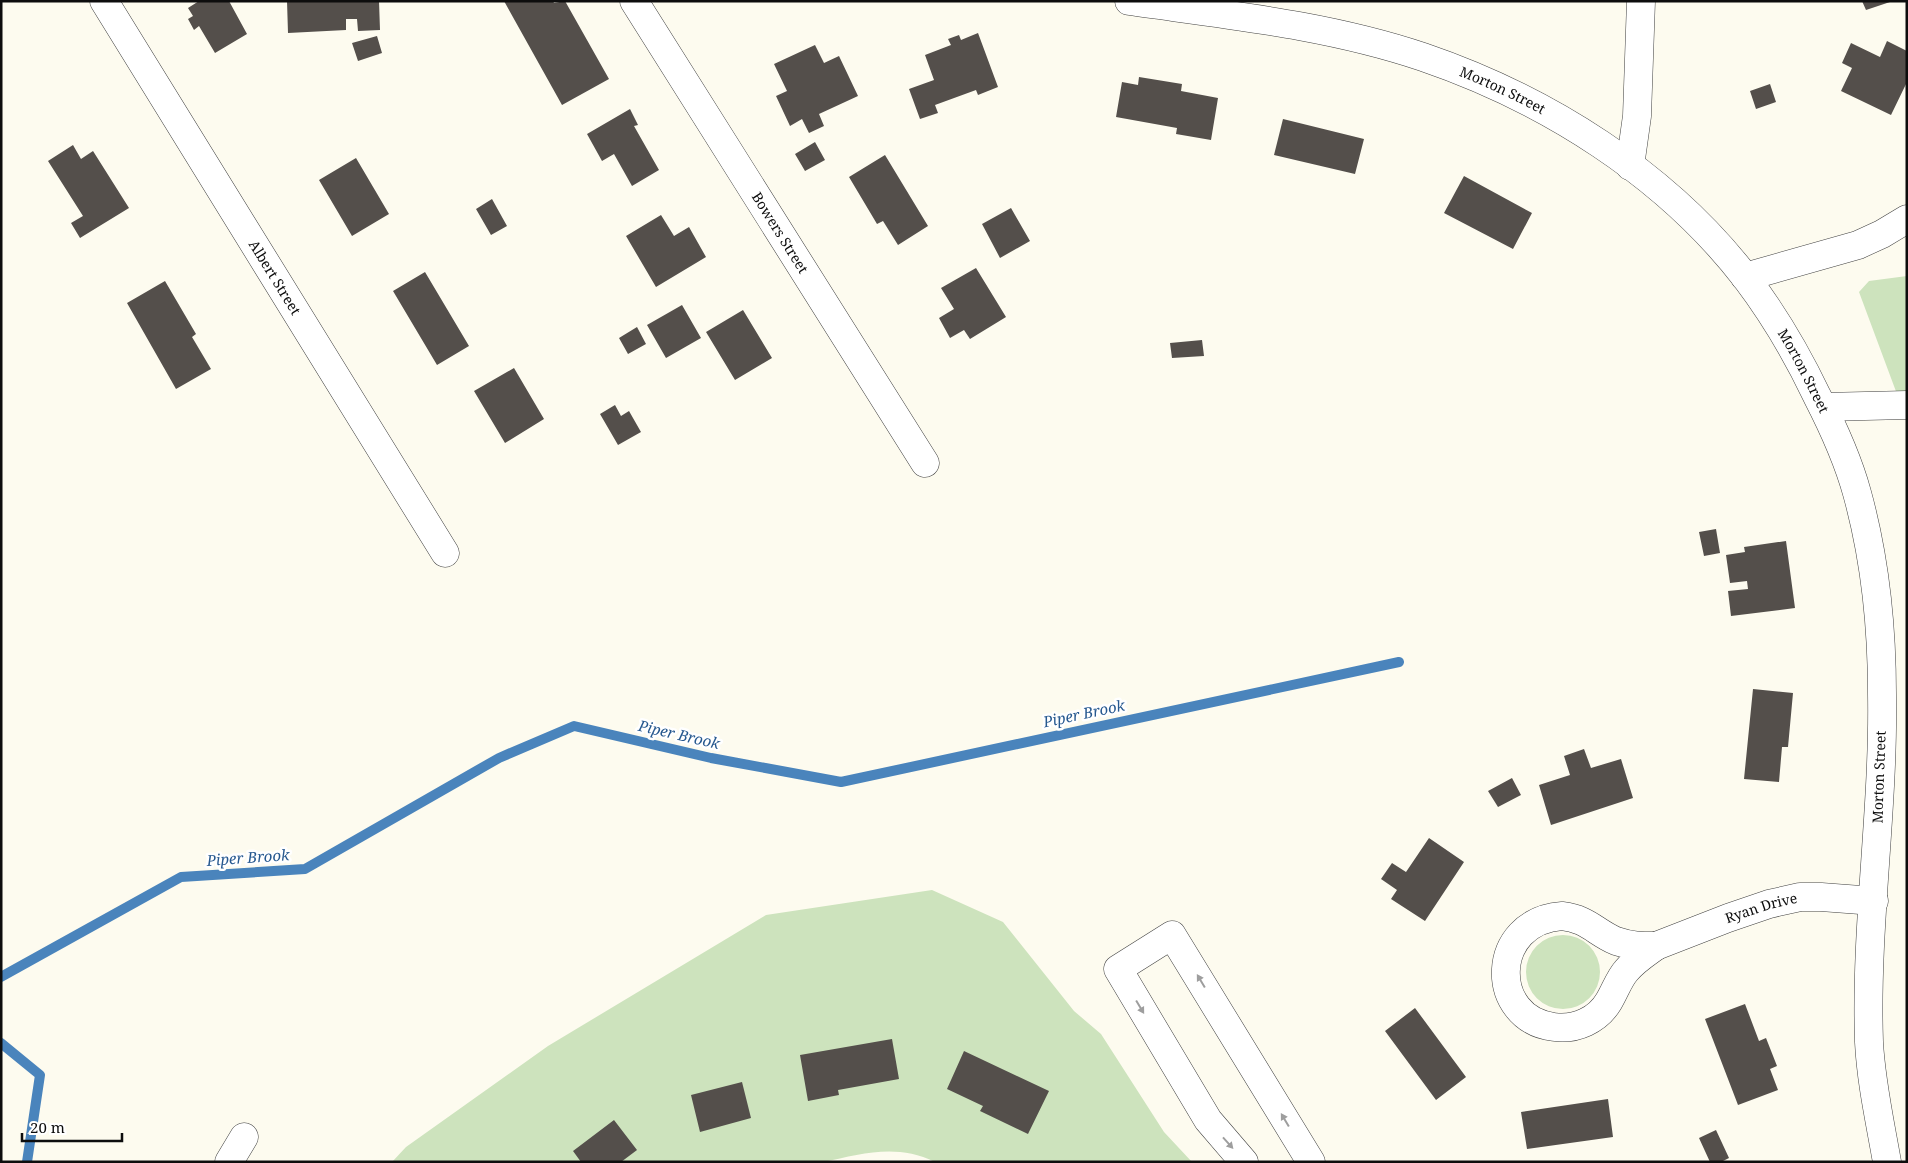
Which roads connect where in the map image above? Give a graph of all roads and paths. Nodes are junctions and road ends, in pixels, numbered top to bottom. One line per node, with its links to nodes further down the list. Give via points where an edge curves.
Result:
1 (104, 1): 11 (street, Albert Street)
2 (634, 1): 10 (street, Bowers Street)
3 (1641, 1): 5 (street, via 1637,116)
4 (1136, 2): 5 (street, Morton Street, via 1279,22 1419,55 1512,93 1558,118)
5 (1630, 166): 7 (street, Morton Street, via 1673,200)
6 (1907, 219): 7 (street, via 1858,245)
7 (1745, 277): 9 (street, Morton Street, via 1790,342)
8 (1907, 405): 9 (street)
9 (1823, 407): 12 (street, Morton Street, via 1856,491 1879,612 1882,694)
10 (925, 463)
11 (445, 553)
12 (1874, 902): 13 (street, Ryan Drive, via 1800,897 1769,904); 18 (street, Morton Street, via 1869,1046)
13 (1656, 946): 13 (street, Ryan Drive, via 1634,946 1615,940 1573,918 1542,920 1524,931 1511,947 1506,967 1508,988 1518,1007 1534,1021 1554,1027 1586,1023 1602,1010 1626,971)
14 (244, 1137): 15 (street)
15 (229, 1162)
16 (1244, 1162): 17 (street, one-way to 16, via 1172,935 1118,969 1208,1120)
17 (1311, 1162)
18 (1887, 1162)

